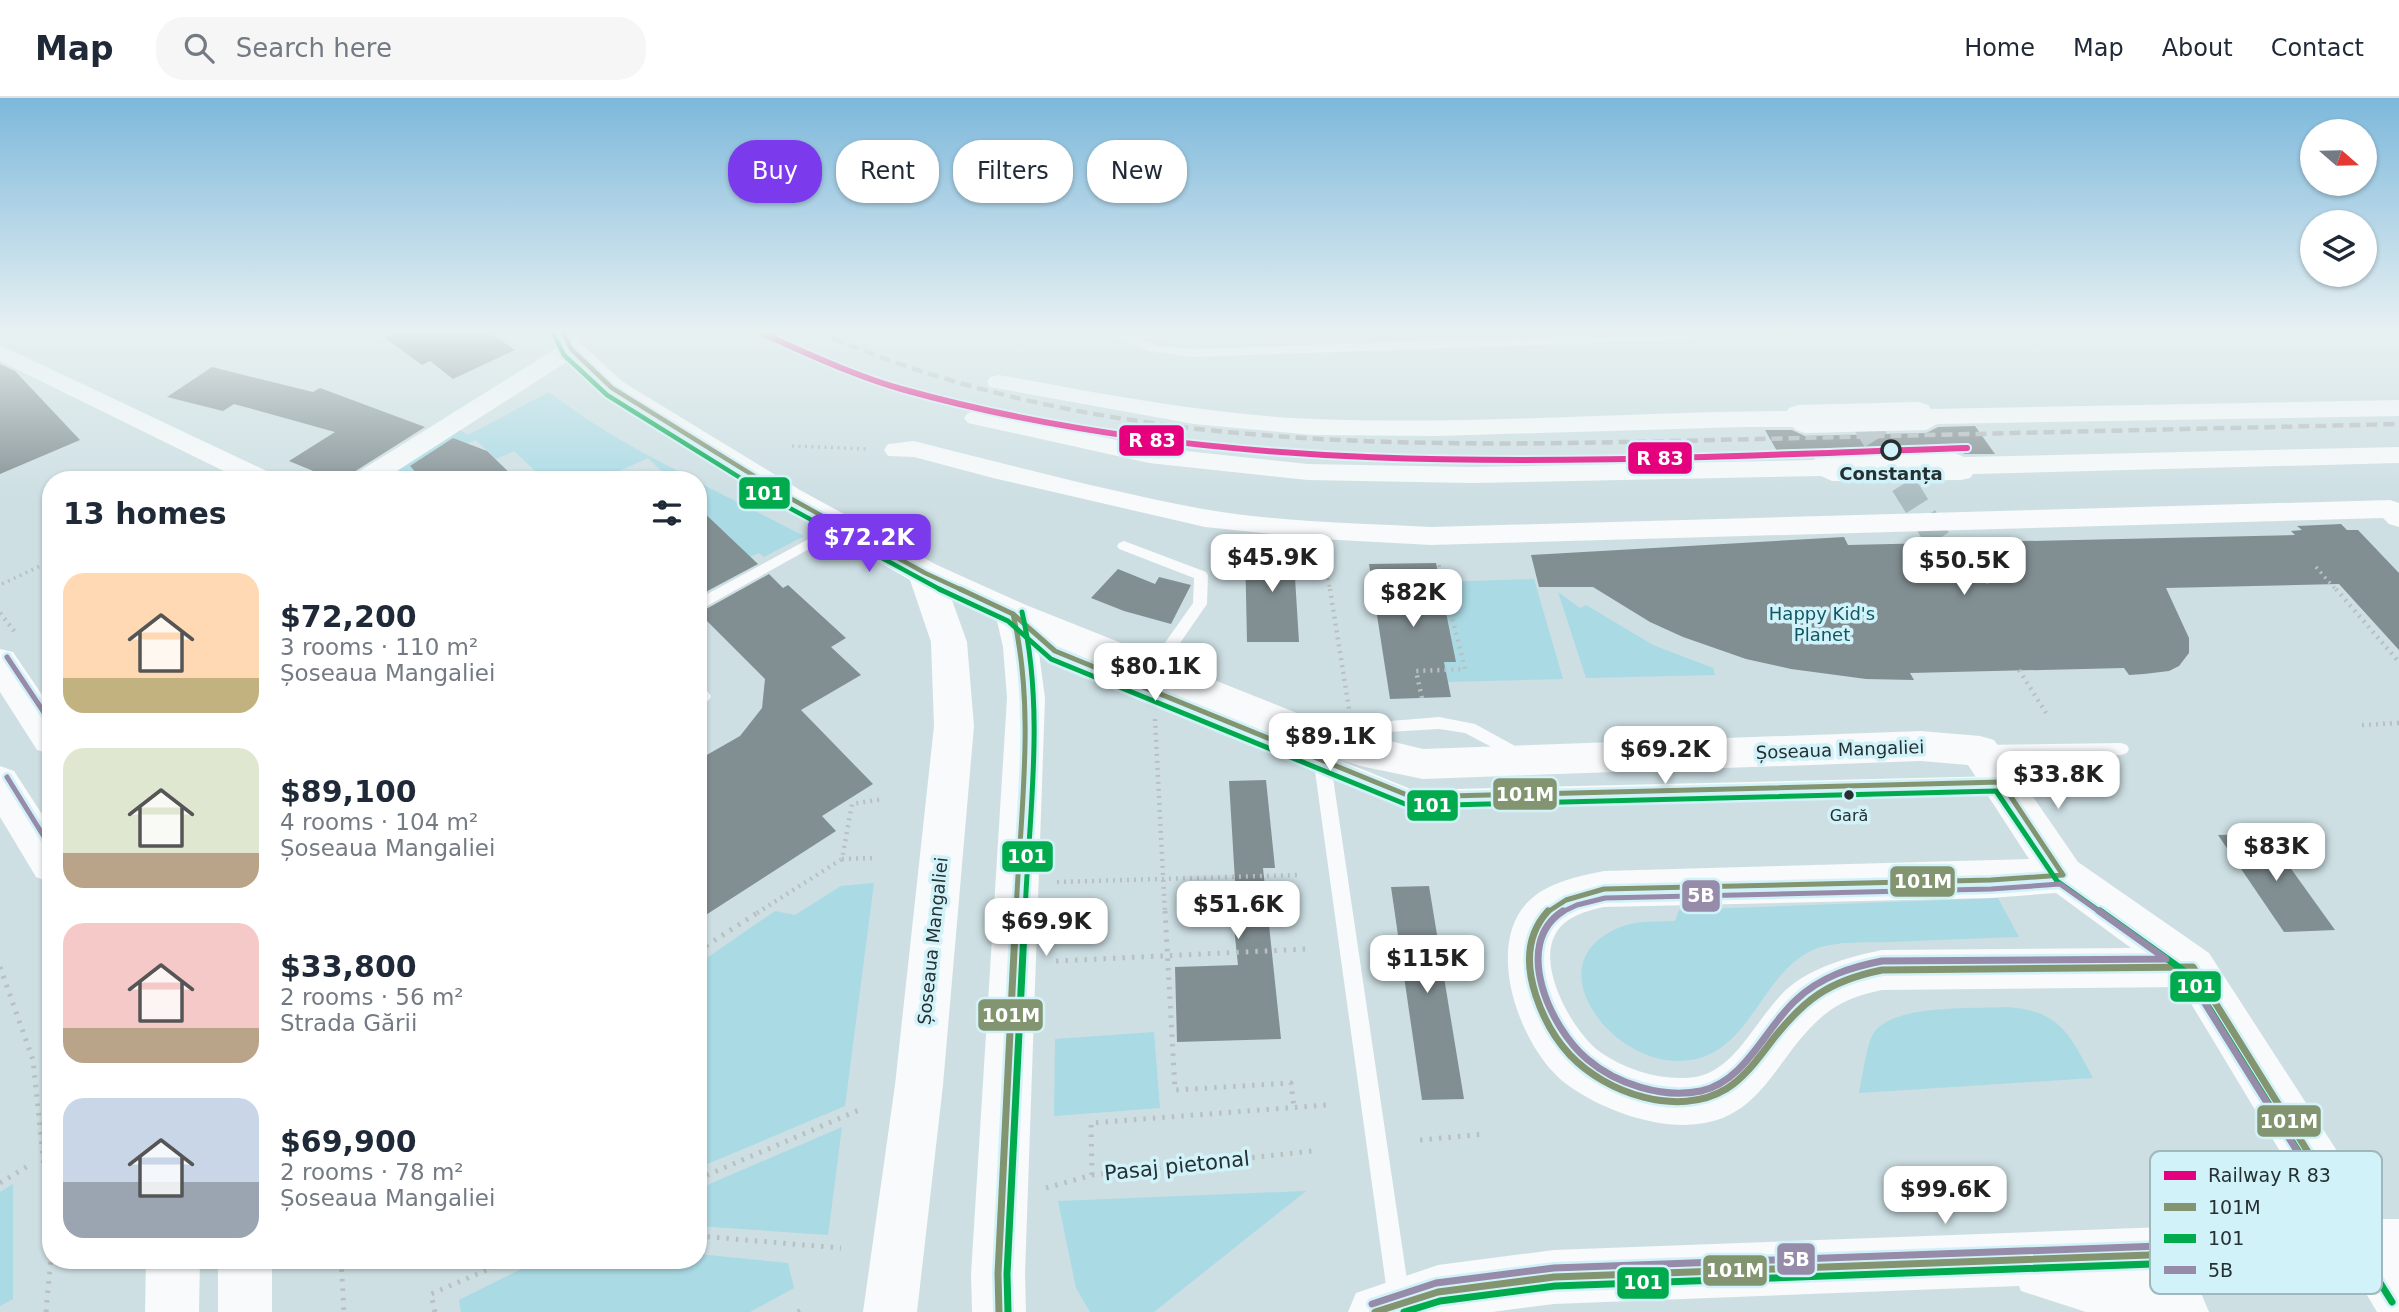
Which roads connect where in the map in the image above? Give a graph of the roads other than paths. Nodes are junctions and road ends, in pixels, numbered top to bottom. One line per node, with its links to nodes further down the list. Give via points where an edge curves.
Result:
1 (74, 388): 9 (street)
2 (497, 388): 10 (street)
3 (612, 388): 12 (street, Șoseaua Mangaliei)
4 (1030, 388): 5 (street, via 1172,414 1311,427 1463,429 1803,419 1805,425 1926,422 1920,417)
5 (2399, 408)
6 (977, 418): 8 (street, via 1149,455 1308,472 1471,475 1831,468 1826,461 1953,460 1953,466)
7 (897, 450): 11 (street, via 914,449 1205,518 1431,536 1955,532)
8 (2399, 455)
9 (245, 471)
10 (377, 471)
11 (2396, 512)
12 (840, 526): 14 (street, Șoseaua Mangaliei); 15 (lane)
13 (1125, 546): 18 (lane, via 1201,575 1200,604)
14 (925, 573): 16 (street, Șoseaua Mangaliei); 37 (street, Șoseaua Mangaliei, via 949,642 954,726 919,1084)
15 (707, 601)
16 (1013, 614): 18 (street, Șoseaua Mangaliei); 20 (lane, via 1055,651); 38 (street, via 1026,698)
17 (0, 662): 19 (street)
18 (1153, 671): 20 (street, Șoseaua Mangaliei)
19 (42, 725)
20 (1320, 749): 22 (street, Șoseaua Mangaliei, via 1360,751 1423,764 1921,746); 22 (lane, via 1412,797); 34 (lane)
21 (2121, 749): 22 (lane)
22 (1991, 767): 25 (street)
23 (0, 782): 24 (street)
24 (42, 850)
25 (2063, 875): 26 (street); 26 (street, via 1586,892 1552,908 1539,920 1528,939 1528,974 1550,1032 1581,1066 1636,1094 1703,1100 1728,1090 1746,1073 1808,1000 1857,975 1882,970)
26 (2193, 967): 27 (street)
27 (2318, 1151)
28 (2383, 1246): 33 (street)
29 (2150, 1256): 30 (street)
30 (2001, 1262): 34 (street, via 1554,1277 1473,1286); 39 (street)
31 (173, 1269): 35 (street)
32 (245, 1269): 36 (street)
33 (2399, 1297)
34 (1387, 1308)
35 (172, 1312)
36 (245, 1312)
37 (890, 1312)
38 (999, 1312)
39 (2182, 1312)

